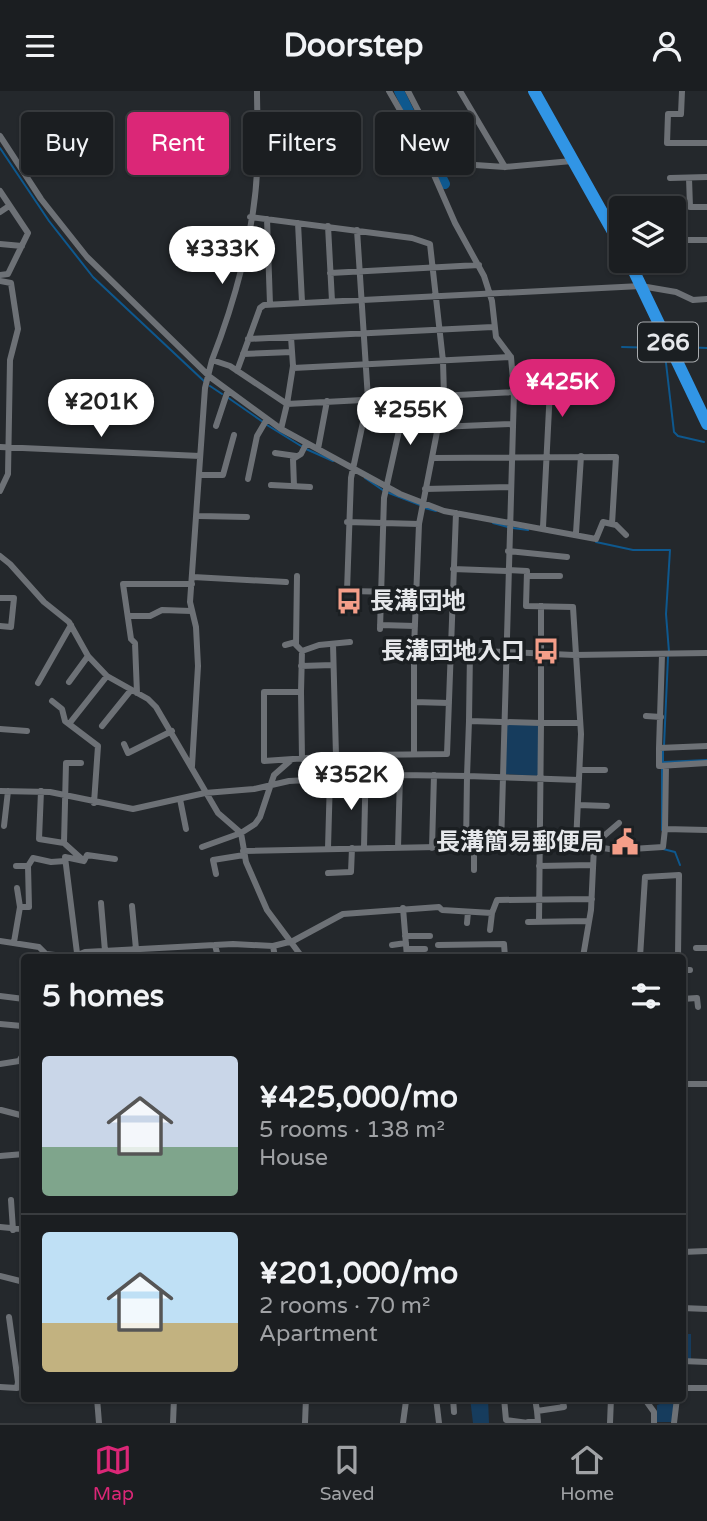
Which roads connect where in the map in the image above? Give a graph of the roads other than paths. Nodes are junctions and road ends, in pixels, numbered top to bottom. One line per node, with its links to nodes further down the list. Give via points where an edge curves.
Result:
1 (257, 91): 22 (street, via 257,173)
2 (389, 91): 7 (street)
3 (408, 91): 8 (street)
4 (460, 91): 13 (street)
5 (534, 91): 11 (highway)
6 (682, 91): 10 (street, via 681,114 668,114 667,143)
7 (400, 112)
8 (419, 112)
9 (0, 136): 61 (street, via 70,238)
10 (707, 143)
11 (574, 160): 13 (street); 24 (highway)
12 (474, 164): 13 (street)
13 (505, 166)
14 (434, 175): 32 (street, via 454,223)
15 (707, 177): 17 (street)
16 (670, 178): 17 (street)
17 (689, 178): 20 (street, via 690,207)
18 (0, 191): 19 (street)
19 (9, 206): 21 (street); 31 (street, via 27,230)
20 (707, 207)
21 (0, 212)
22 (250, 217): 23 (street); 55 (street, via 238,280)
23 (267, 219): 25 (street); 46 (street)
24 (609, 222)
25 (298, 223): 26 (street); 45 (street)
26 (328, 226): 27 (street); 35 (street)
27 (357, 230): 33 (street, via 430,244); 34 (street)
28 (686, 240): 29 (street)
29 (707, 240)
30 (0, 244): 31 (street)
31 (22, 246): 37 (street, via 8,274)
32 (479, 265): 33 (street); 40 (street)
33 (434, 268): 34 (street); 41 (street)
34 (359, 272): 35 (street); 42 (street)
35 (330, 273): 44 (street)
36 (635, 273): 39 (highway, 266)
37 (0, 275)
38 (0, 281): 77 (street, via 11,283 18,329 10,360)
39 (641, 286): 40 (street); 43 (street, via 693,300); 71 (highway, 266)
40 (488, 293): 41 (street); 47 (street)
41 (437, 294): 42 (street); 48 (street)
42 (361, 299): 44 (street); 49 (street)
43 (707, 299)
44 (332, 301): 45 (street)
45 (302, 302): 46 (street)
46 (270, 305): 51 (street, via 260,308)
47 (493, 327): 48 (street); 54 (street)
48 (440, 328): 49 (street); 56 (street)
49 (363, 332): 50 (street); 57 (street)
50 (291, 337): 51 (street); 52 (street)
51 (248, 339): 53 (street)
52 (292, 352): 53 (street); 58 (street)
53 (243, 354): 60 (street)
54 (511, 357): 56 (street); 59 (street)
55 (212, 360): 60 (street); 61 (street)
56 (443, 361): 57 (street); 64 (street)
57 (366, 365): 58 (street); 65 (street)
58 (293, 368): 68 (street)
59 (512, 369): 63 (street); 83 (street, via 551,369)
60 (237, 371): 68 (street)
61 (207, 373): 62 (street); 81 (street)
62 (228, 390): 69 (street); 72 (street)
63 (514, 392): 64 (street); 70 (street)
64 (444, 396): 66 (street); 73 (street)
65 (368, 398): 66 (street); 67 (street); 86 (street)
66 (405, 399): 94 (street)
67 (327, 401): 68 (street); 78 (street)
68 (287, 404): 74 (street)
69 (267, 419): 74 (street); 88 (street, via 257,436)
70 (512, 424): 73 (street); 80 (street)
71 (707, 424)
72 (216, 426)
73 (438, 427): 85 (street)
74 (281, 429): 76 (street)
75 (234, 435): 87 (street, via 223,475)
76 (306, 444): 78 (street); 82 (street)
77 (3, 447): 81 (street); 95 (street, via 8,474)
78 (318, 449): 86 (street)
79 (275, 453): 82 (street)
80 (511, 455): 83 (street); 85 (street); 92 (street)
81 (200, 456): 87 (street)
82 (296, 456): 90 (street)
83 (547, 456): 84 (street); 105 (street)
84 (581, 456): 102 (street, via 616,457); 106 (street)
85 (432, 458): 93 (street)
86 (353, 467): 94 (street); 100 (street)
87 (200, 475): 98 (street)
88 (248, 479)
89 (271, 485): 90 (street)
90 (295, 486): 91 (street)
91 (310, 487)
92 (510, 487): 93 (street); 104 (street)
93 (425, 489): 96 (street)
94 (386, 490): 96 (street); 101 (street)
95 (0, 491)
96 (422, 505): 97 (street); 103 (street)
97 (456, 514): 104 (street); 111 (street)
98 (199, 516): 99 (street); 116 (street)
99 (247, 517)
100 (347, 521): 101 (street); 118 (street, via 347,591)
101 (384, 522): 103 (street); 118 (street)
102 (612, 523): 106 (street, via 603,522 596,539); 107 (street)
103 (419, 524): 119 (street)
104 (509, 524): 105 (street); 108 (street)
105 (543, 527): 106 (street)
106 (576, 533)
107 (626, 535)
108 (508, 551): 110 (street); 112 (street)
109 (0, 556): 125 (street)
110 (567, 557)
111 (453, 569): 112 (street); 120 (street)
112 (508, 571): 114 (street, via 527,571); 136 (street)
113 (297, 576): 128 (street)
114 (527, 576): 115 (street); 122 (street, via 526,606)
115 (560, 576)
116 (192, 581): 117 (street); 123 (street); 124 (street, via 123,584)
117 (285, 582)
118 (382, 592): 119 (street); 127 (street, via 380,627)
119 (416, 593): 120 (street); 127 (street)
120 (452, 593): 133 (street)
121 (0, 598): 126 (street, via 14,598 11,627)
122 (541, 606): 138 (street); 139 (street, via 573,607)
123 (191, 611): 124 (street); 173 (street, via 198,666)
124 (130, 616): 147 (street, via 135,643)
125 (71, 625): 141 (street); 145 (street)
126 (0, 626)
127 (415, 626): 132 (street)
128 (296, 642): 131 (street); 134 (street)
129 (350, 642): 130 (street)
130 (333, 644): 134 (street); 142 (street)
131 (285, 645)
132 (414, 648): 133 (street); 150 (street)
133 (450, 650): 135 (street); 151 (street)
134 (302, 651): 143 (street)
135 (470, 651): 136 (street); 154 (street)
136 (505, 653): 138 (street); 155 (street)
137 (707, 653): 140 (street)
138 (540, 654): 139 (street); 156 (street)
139 (574, 655): 140 (street); 157 (street)
140 (662, 655): 153 (street)
141 (88, 656): 144 (street); 146 (street)
142 (332, 665): 143 (street); 167 (street)
143 (301, 666): 148 (street)
144 (107, 676): 147 (street); 158 (street)
145 (38, 683)
146 (69, 683)
147 (134, 692): 159 (street); 162 (street, via 156,707)
148 (301, 692): 169 (street); 170 (street, via 264,692 264,761)
149 (52, 701): 158 (street)
150 (414, 702): 151 (street); 166 (street)
151 (449, 703): 166 (street, via 447,754)
152 (646, 716): 153 (street)
153 (661, 717): 165 (street)
154 (469, 721): 155 (street); 179 (street)
155 (504, 722): 156 (street); 180 (street)
156 (541, 723): 157 (street); 183 (street)
157 (580, 723): 175 (street)
158 (69, 724): 192 (street, via 98,746)
159 (102, 726)
160 (0, 729): 161 (street)
161 (27, 731)
162 (172, 731): 163 (street, via 128,753); 173 (street)
163 (124, 744)
164 (707, 746): 165 (street)
165 (659, 748): 174 (street, via 659,765)
166 (414, 754): 168 (street)
167 (336, 755): 168 (street); 169 (street)
168 (366, 755): 181 (street)
169 (302, 759): 170 (street)
170 (290, 761): 185 (street)
171 (81, 763): 190 (street, via 66,763)
172 (707, 763): 174 (street)
173 (192, 766): 189 (street)
174 (666, 766): 198 (street)
175 (580, 770): 176 (street); 184 (street)
176 (605, 770)
177 (400, 775): 178 (street); 181 (street); 211 (street)
178 (434, 775): 179 (street); 212 (street)
179 (467, 776): 180 (street); 205 (street)
180 (502, 776): 183 (street); 206 (street)
181 (365, 777): 182 (street); 210 (street)
182 (330, 778): 185 (street); 208 (street)
183 (540, 778): 184 (street); 203 (street)
184 (579, 780): 193 (street)
185 (270, 785): 189 (street); 200 (street, via 260,817)
186 (0, 790): 187 (street)
187 (8, 791): 188 (street); 196 (street)
188 (41, 792): 190 (street); 201 (street, via 38,839)
189 (205, 793): 191 (street); 200 (street, via 218,813)
190 (63, 795): 192 (street); 201 (street)
191 (180, 799): 192 (street, via 133,809); 197 (street)
192 (94, 803)
193 (578, 805): 194 (street); 202 (street)
194 (607, 806)
195 (619, 823): 207 (street)
196 (4, 826)
197 (186, 829)
198 (664, 829): 199 (street); 207 (street, via 663,847 616,851)
199 (707, 830)
200 (242, 832): 204 (street); 213 (street)
201 (64, 843): 216 (street)
202 (576, 844): 203 (street); 207 (street)
203 (538, 845): 206 (street); 220 (street)
204 (202, 846)
205 (470, 847): 206 (street); 212 (street); 221 (street)
206 (501, 847)
207 (592, 847): 217 (street)
208 (328, 848): 209 (street); 213 (street)
209 (352, 848): 210 (street); 222 (street, via 351,872)
210 (363, 848): 211 (street)
211 (398, 848): 212 (street)
212 (432, 848)
213 (244, 853): 223 (street, via 213,860); 240 (street, via 267,911)
214 (115, 859): 216 (street, via 87,855)
215 (65, 861): 216 (street, via 65,857); 219 (street, via 33,858); 254 (street)
216 (85, 861)
217 (593, 865): 220 (street); 225 (street)
218 (16, 866): 219 (street)
219 (28, 866): 229 (street, via 29,907)
220 (538, 866): 226 (street)
221 (474, 870)
222 (328, 873)
223 (216, 874)
224 (17, 888): 229 (street)
225 (592, 899): 226 (street); 233 (street)
226 (539, 900): 232 (street, via 497,900); 235 (street)
227 (102, 903): 251 (street)
228 (132, 906): 252 (street)
229 (20, 907): 241 (street)
230 (403, 908): 231 (street); 240 (street, via 343,914); 246 (street)
231 (468, 912): 232 (street); 236 (street)
232 (492, 913): 237 (street)
233 (589, 921): 235 (street); 261 (street)
234 (528, 922): 235 (street)
235 (539, 922)
236 (467, 923)
237 (490, 930)
238 (430, 936): 246 (street)
239 (0, 941): 241 (street)
240 (293, 941): 245 (street); 259 (street)
241 (14, 942): 253 (street, via 39,947)
242 (215, 945): 245 (street); 247 (street); 257 (street)
243 (392, 945): 246 (street)
244 (438, 945): 260 (street, via 505,944)
245 (273, 946): 258 (street)
246 (406, 946): 250 (street)
247 (182, 948): 252 (street); 256 (street)
248 (695, 948): 249 (street)
249 (707, 948)
250 (425, 949)
251 (105, 951): 252 (street); 255 (street)
252 (135, 952)
253 (46, 954)
254 (74, 954)
255 (86, 954)
256 (182, 954)
257 (217, 954)
258 (274, 954)
259 (300, 954)
260 (505, 954)
261 (584, 954)
262 (640, 954): 263 (street, via 645,877 679,875)
263 (678, 954)
264 (0, 996): 265 (street); 267 (street)
265 (21, 999)
266 (686, 999): 268 (street, via 697,998)
267 (0, 1003)
268 (698, 1007)
269 (0, 1024): 270 (street)
270 (21, 1026)
271 (21, 1058): 272 (street)
272 (0, 1064)
273 (686, 1084): 274 (street)
274 (707, 1084)
275 (1, 1110): 276 (street)
276 (21, 1115)
277 (21, 1152): 278 (street)
278 (0, 1156)
279 (11, 1200): 280 (street, via 17,1229)
280 (0, 1227)
281 (707, 1251): 282 (street)
282 (686, 1252)
283 (0, 1276): 284 (street)
284 (21, 1281)
285 (686, 1308): 286 (street)
286 (707, 1309)
287 (9, 1317): 290 (street, via 18,1381 17,1388)
288 (686, 1361): 289 (street)
289 (707, 1362)
290 (0, 1387)
291 (686, 1388): 292 (street)
292 (707, 1388)
293 (97, 1402): 307 (street)
294 (174, 1402): 308 (street)
295 (306, 1402): 309 (street)
296 (406, 1402): 310 (street)
297 (436, 1402): 311 (street)
298 (453, 1402): 306 (street)
299 (504, 1402): 312 (street, via 506,1420)
300 (536, 1402): 305 (street)
301 (563, 1402): 305 (street, via 564,1407)
302 (611, 1402): 313 (street)
303 (647, 1402): 314 (street, via 654,1412)
304 (677, 1402): 315 (street)
305 (537, 1411): 312 (street, via 537,1422)
306 (454, 1412)
307 (99, 1423)
308 (173, 1423)
309 (305, 1423)
310 (403, 1423)
311 (439, 1423)
312 (528, 1423)
313 (611, 1423)
314 (654, 1423)
315 (674, 1423)

